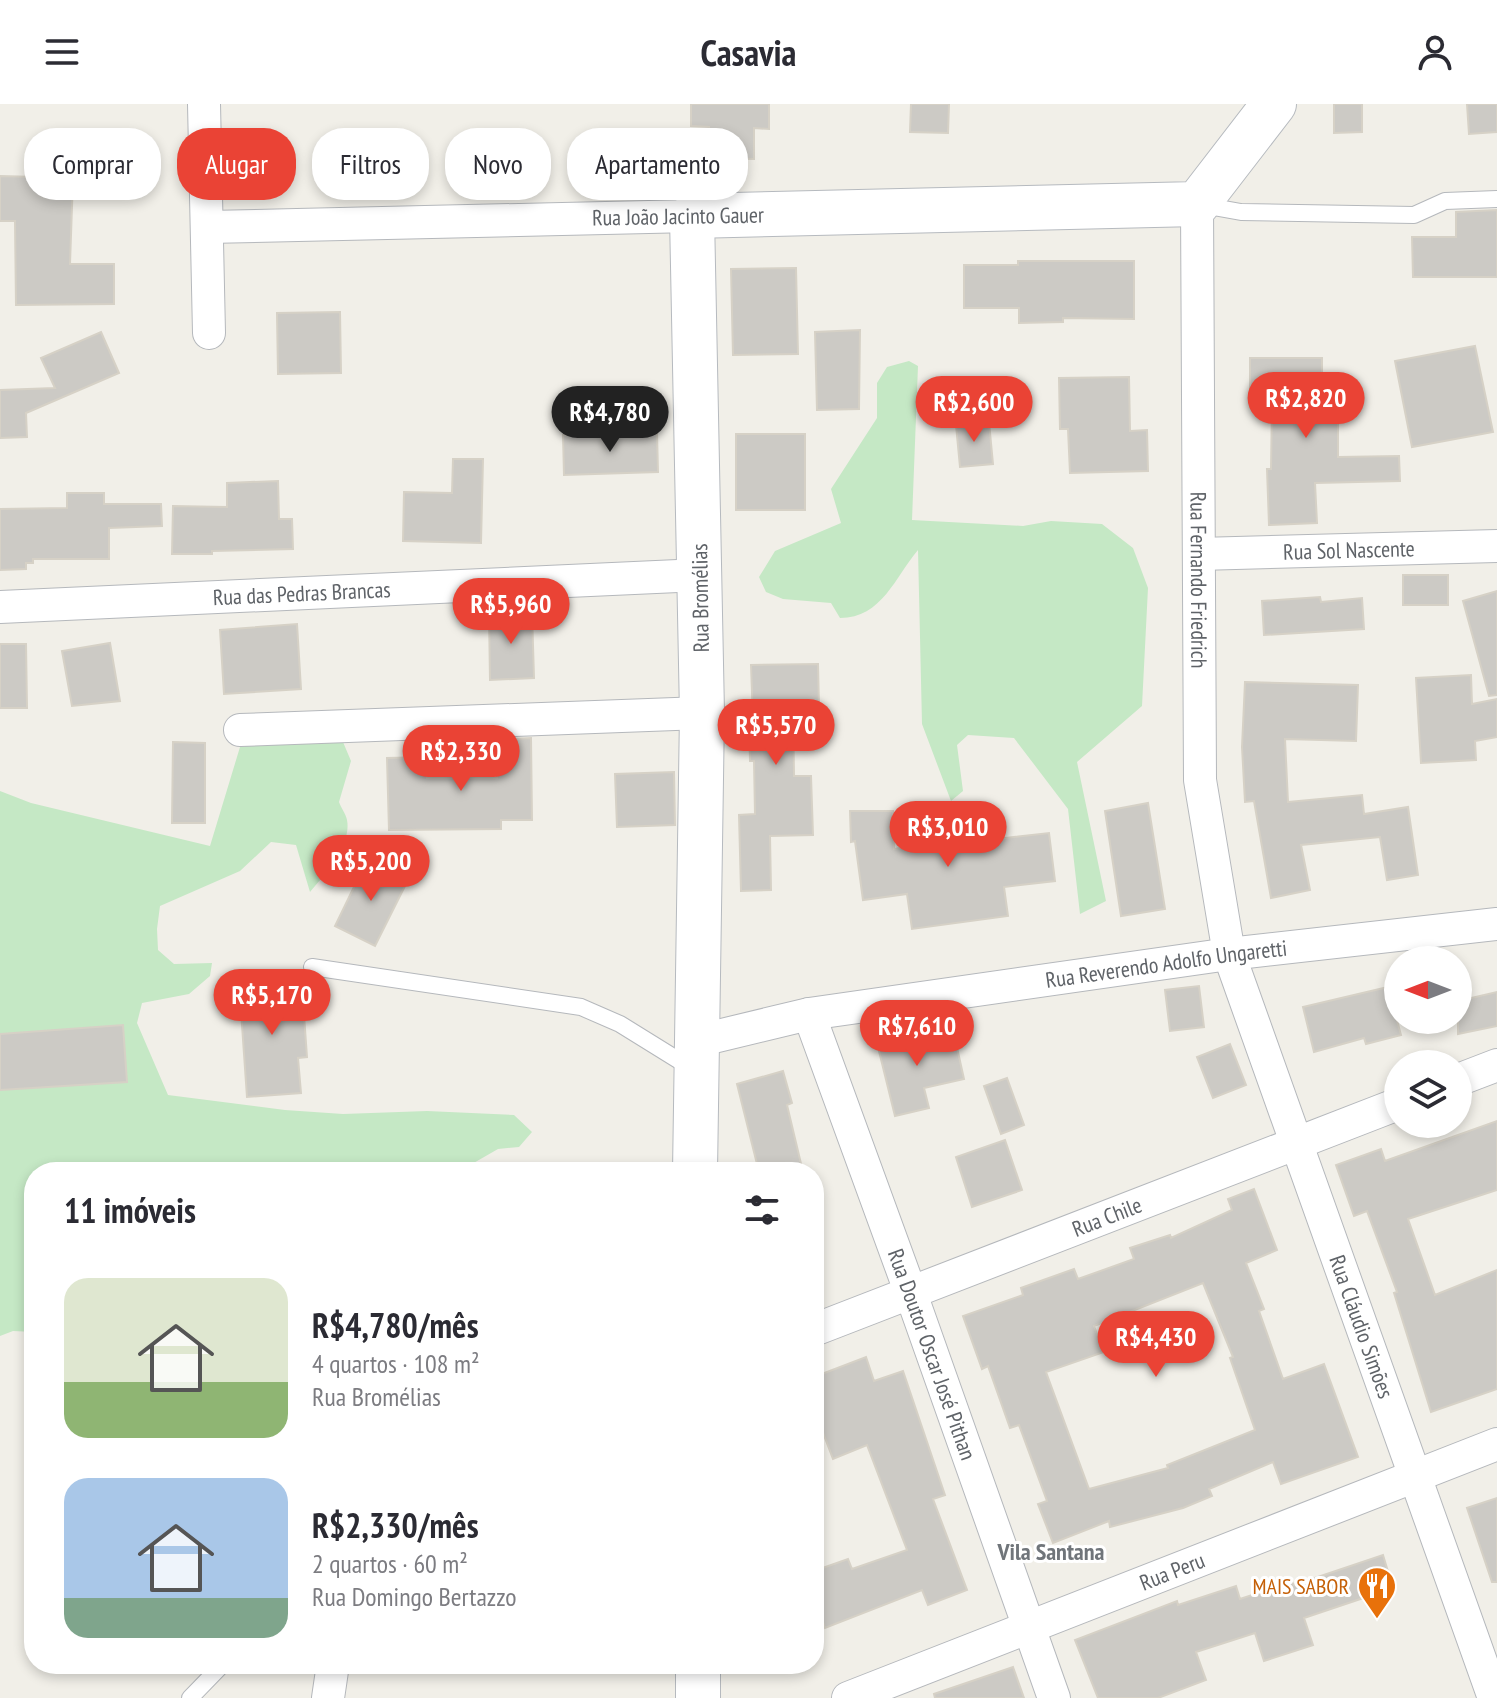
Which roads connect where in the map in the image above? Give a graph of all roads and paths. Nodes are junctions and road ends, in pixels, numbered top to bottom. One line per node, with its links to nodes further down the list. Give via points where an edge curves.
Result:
1 (204, 104): 6 (street)
2 (1274, 104): 4 (street)
3 (1497, 199): 4 (lane, via 1445,201 1414,215 1241,212)
4 (1197, 204): 5 (street, Rua João Jacinto Gauer); 9 (street, Rua Fernando Friedrich)
5 (692, 216): 6 (street, Rua João Jacinto Gauer); 10 (street, Rua Bromélias)
6 (207, 227): 7 (street)
7 (209, 333)
8 (1497, 546): 9 (street, Rua Sol Nascente)
9 (1199, 554): 15 (street, Rua Fernando Friedrich, via 1200,780)
10 (700, 575): 11 (street, Rua das Pedras Brancas); 12 (street, Rua Bromélias)
11 (0, 607)
12 (702, 713): 13 (street); 18 (street, Rua Bromélias)
13 (240, 730)
14 (1497, 924): 15 (street, Rua Reverendo Adolfo Ungaretti)
15 (1229, 954): 17 (street, Rua Reverendo Adolfo Ungaretti); 22 (street, Rua Cláudio Simões)
16 (312, 967): 18 (lane, via 581,1007)
17 (809, 1014): 18 (street, Rua Reverendo Adolfo Ungaretti); 24 (street, Rua Doutor Oscar José Pithan)
18 (697, 1056): 23 (street, Rua Bromélias)
19 (1497, 1065): 20 (street)
20 (1472, 1075)
21 (1384, 1109): 22 (street, Rua Chile)
22 (1296, 1143): 24 (street, Rua Chile); 27 (street, Rua Cláudio Simões)
23 (695, 1162)
24 (910, 1291): 25 (street, Rua Chile); 28 (street, Rua Doutor Oscar José Pithan)
25 (824, 1326)
26 (1497, 1444): 27 (street, Rua Peru)
27 (1415, 1476): 28 (street, Rua Peru); 37 (street, Rua Cláudio Simões)
28 (1028, 1627): 35 (street, Rua Peru); 36 (street, Rua Doutor Oscar José Pithan)
29 (213, 1674): 32 (lane)
30 (332, 1674): 33 (street)
31 (698, 1674): 34 (street)
32 (190, 1698)
33 (328, 1698)
34 (698, 1698)
35 (848, 1698)
36 (1054, 1698)
37 (1494, 1698)

